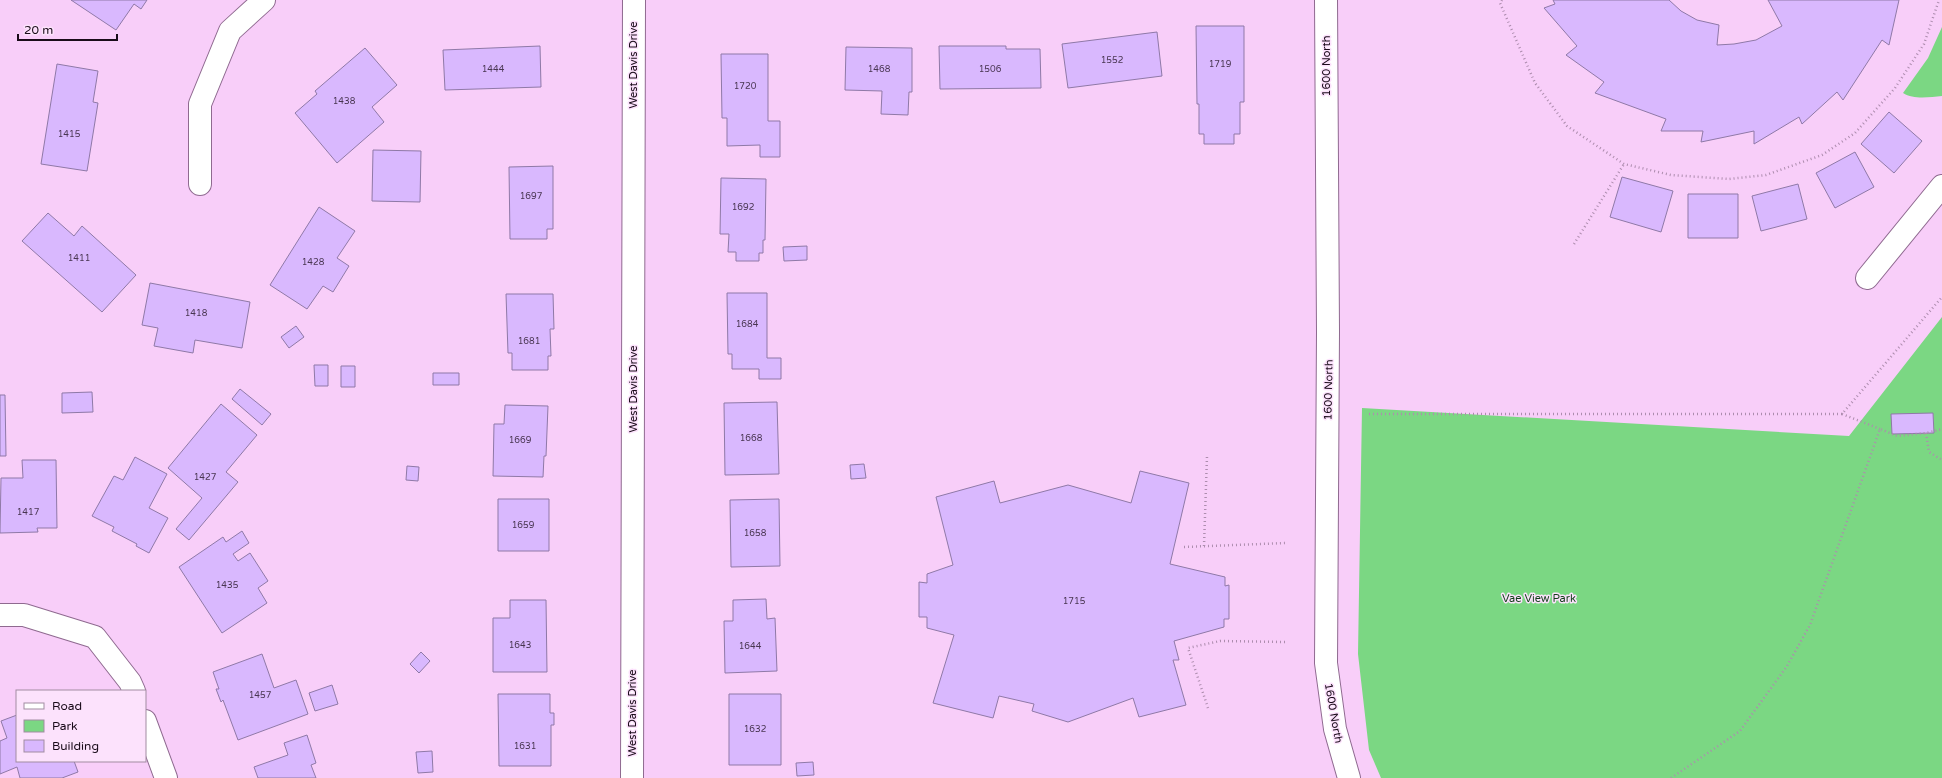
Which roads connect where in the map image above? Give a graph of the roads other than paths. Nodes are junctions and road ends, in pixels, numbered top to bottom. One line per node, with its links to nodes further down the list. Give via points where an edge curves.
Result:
1 (264, 0): 4 (street, via 230,32 200,104)
2 (634, 0): 11 (street, West Davis Drive)
3 (1326, 0): 12 (street, 1600 North, via 1326,663 1335,729)
4 (200, 184)
5 (1942, 186): 6 (street)
6 (1867, 278)
7 (0, 615): 8 (street, via 24,615 95,637)
8 (134, 690)
9 (146, 725): 10 (street)
10 (166, 778)
11 (632, 778)
12 (1349, 778)

